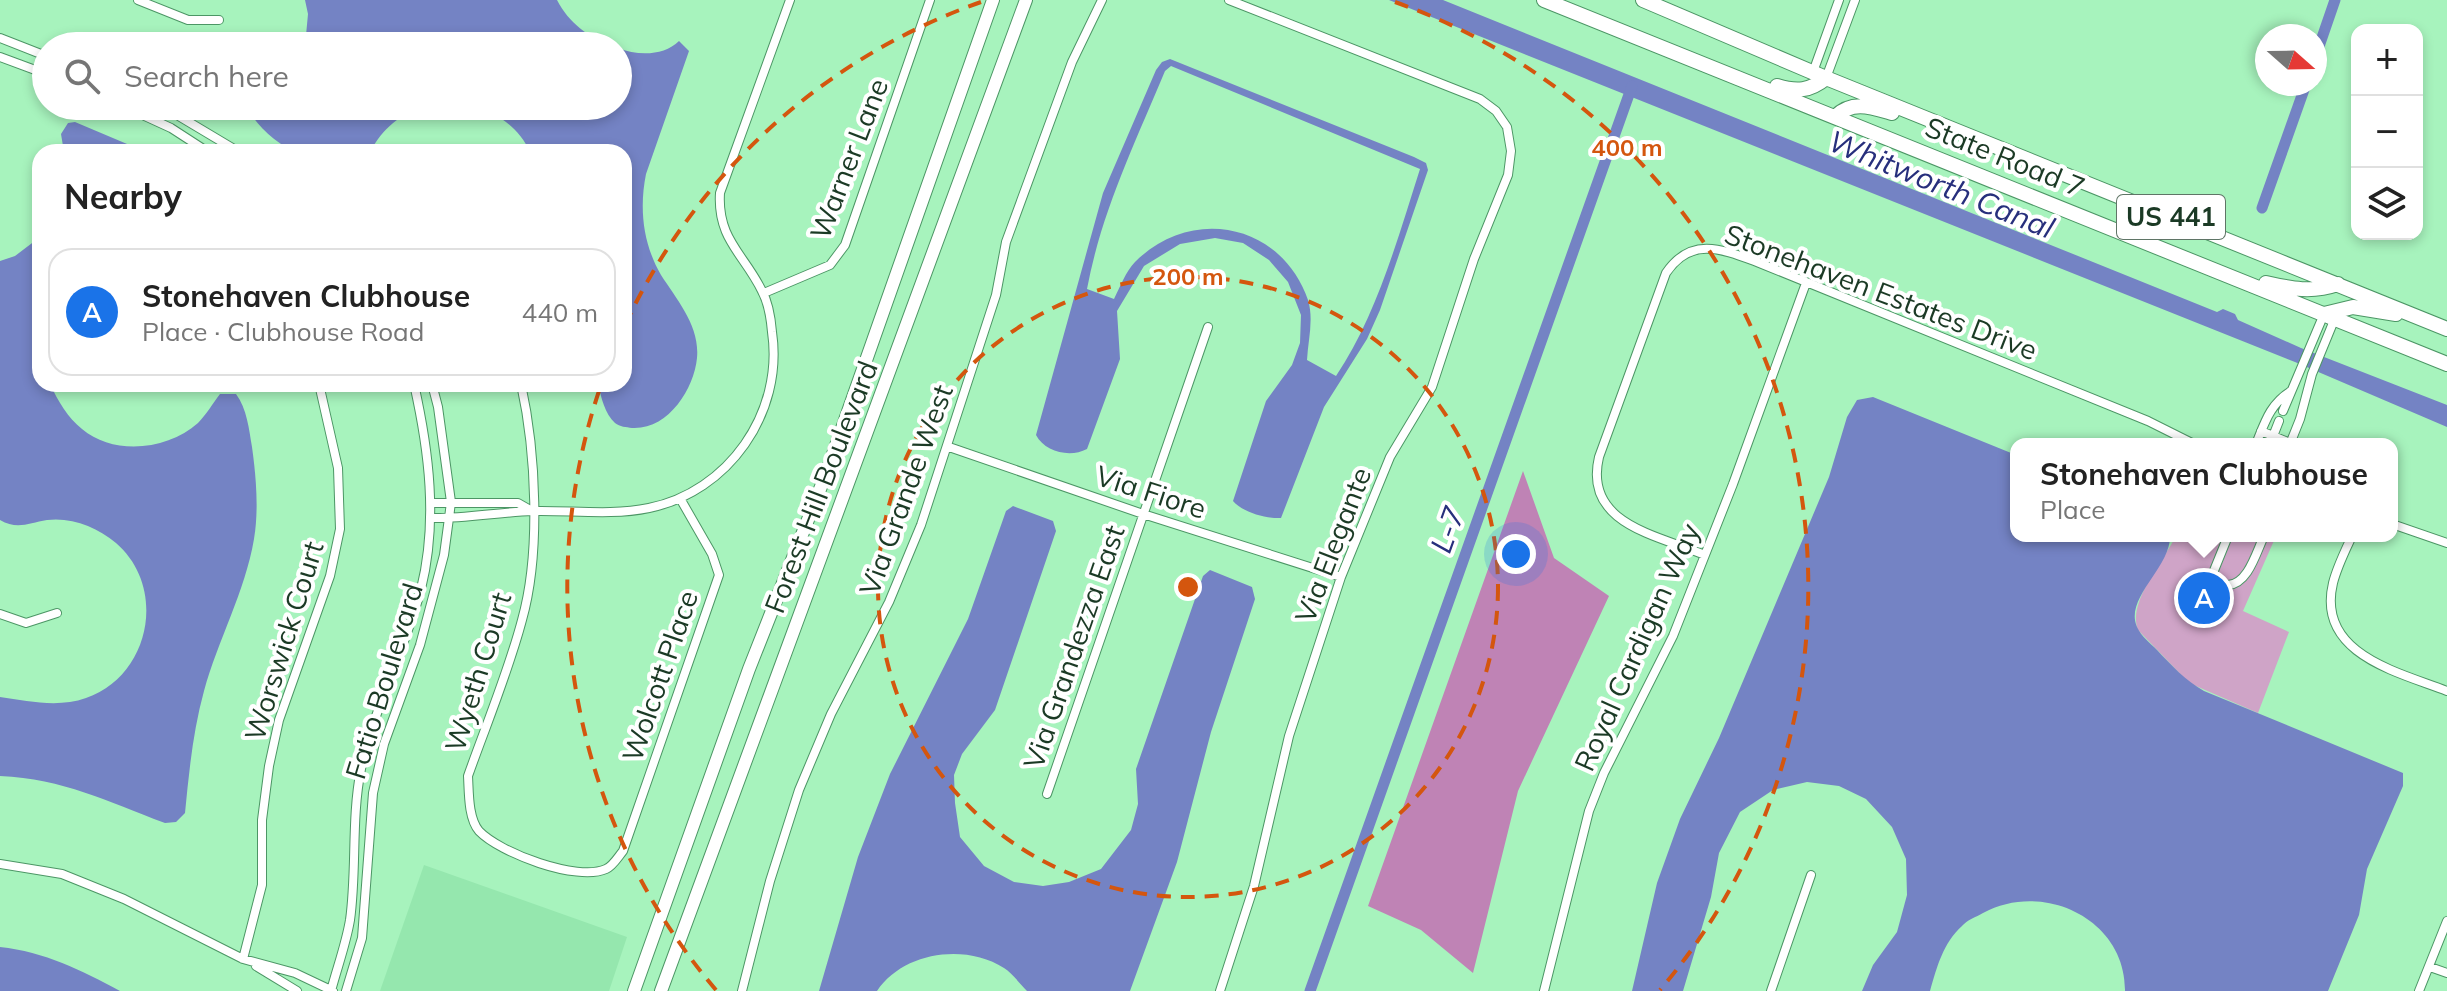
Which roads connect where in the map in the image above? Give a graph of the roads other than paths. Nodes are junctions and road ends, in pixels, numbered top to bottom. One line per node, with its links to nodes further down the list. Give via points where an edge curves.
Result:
1 (138, 0): 12 (street, via 188,20)
2 (790, 0): 28 (street, via 720,193 718,213 724,232)
3 (930, 0): 28 (street, Warner Lane, via 845,245 830,265)
4 (993, 0): 78 (main road, Forest Hill Boulevard, via 832,459 749,669)
5 (1026, 0): 79 (main road, Forest Hill Boulevard)
6 (1102, 0): 47 (street, Via Grande West, via 1072,62 1006,242 996,295)
7 (1229, 0): 61 (street, Via Elegante, via 1480,99 1507,127 1508,175 1432,387 1390,457)
8 (1544, 0): 17 (main road, State Road 7 / US 441)
9 (1643, 0): 18 (main road, State Road 7 / US 441)
10 (1839, 0): 18 (street)
11 (1854, 0): 18 (street)
12 (219, 20)
13 (0, 38): 14 (street)
14 (32, 51)
15 (0, 57): 16 (street)
16 (32, 69)
17 (1731, 75): 18 (main road, via 1793,90 1808,89); 19 (main road, State Road 7 / US 441)
18 (1820, 75): 22 (main road, State Road 7 / US 441)
19 (1835, 117): 22 (main road, via 1853,105 1868,106); 25 (main road, State Road 7 / US 441)
20 (154, 120): 23 (street)
21 (185, 120): 24 (street)
22 (1958, 131): 27 (main road, State Road 7 / US 441)
23 (196, 144)
24 (226, 144)
25 (2219, 272): 27 (main road, via 2296,290); 29 (main road, State Road 7 / US 441)
26 (1806, 283): 42 (street, Stonehaven Estates Drive); 60 (street, Royal Cardigan Way); 60 (street, Stonehaven Estates Drive, via 1732,252 1688,252 1666,273 1640,342 1599,457 1599,492 1619,520)
27 (2338, 284): 30 (main road, State Road 7 / US 441)
28 (764, 293): 48 (street, via 774,366 755,429 709,484)
29 (2330, 316): 30 (main road, via 2353,307); 33 (main road, State Road 7 / US 441); 34 (street); 46 (street)
30 (2424, 320): 32 (main road, State Road 7 / US 441)
31 (1208, 327): 52 (street, Via Grandezza East)
32 (2447, 329)
33 (2447, 364)
34 (2292, 391): 39 (street); 41 (street, via 2275,403)
35 (321, 392): 72 (street, Worswick Court, via 338,468 340,529 330,576 279,720 262,820 262,885)
36 (416, 392): 50 (street, Fatio Boulevard)
37 (434, 392): 49 (street, Fatio Boulevard)
38 (522, 392): 51 (street, Wyeth Court, via 534,471)
39 (2283, 411)
40 (2279, 421): 45 (street)
41 (2261, 431): 43 (street); 44 (street)
42 (2182, 438)
43 (2258, 438)
44 (2270, 438)
45 (2273, 438)
46 (2292, 438)
47 (949, 447): 52 (street, Via Fiore); 80 (street, Via Grande West, via 889,602 799,790)
48 (681, 500): 51 (street, via 614,512); 69 (street, Wolcott Place, via 719,575 623,851)
49 (451, 502): 50 (street); 51 (street, via 518,503); 54 (street, Fatio Boulevard)
50 (431, 503): 53 (street, Fatio Boulevard)
51 (533, 511): 54 (street); 69 (street, Wyeth Court, via 523,619 468,776 469,802 476,828 496,844 564,872 589,874)
52 (1143, 514): 61 (street, Via Fiore); 67 (street, Via Grandezza East)
53 (430, 518): 54 (street); 76 (street, Fatio Boulevard, via 421,588 362,767 349,922)
54 (449, 518): 77 (street, Fatio Boulevard, via 420,645 384,744 373,793 362,938)
55 (2398, 526): 59 (street)
56 (2225, 542): 62 (street, via 2214,565)
57 (2261, 542): 63 (street, via 2243,579)
58 (2350, 542): 66 (street, via 2331,595 2340,633 2368,660)
59 (2447, 543)
60 (1705, 555): 82 (street, Royal Cardigan Way, via 1673,636 1589,811)
61 (1341, 577): 81 (street, Via Elegante, via 1289,736 1254,886)
62 (2218, 581)
63 (2228, 585)
64 (57, 613): 65 (street, via 26,623)
65 (0, 614)
66 (2447, 691)
67 (1047, 794)
68 (0, 864): 72 (street, via 62,874)
69 (609, 868)
70 (1811, 875): 83 (street)
71 (2447, 921): 73 (street)
72 (246, 960): 75 (street); 76 (street, via 295,973)
73 (2430, 967): 74 (street); 84 (street)
74 (2447, 973)
75 (297, 991)
76 (332, 991)
77 (346, 991)
78 (634, 991)
79 (661, 991)
80 (742, 991)
81 (1220, 991)
82 (1544, 991)
83 (1771, 991)
84 (2419, 991)

